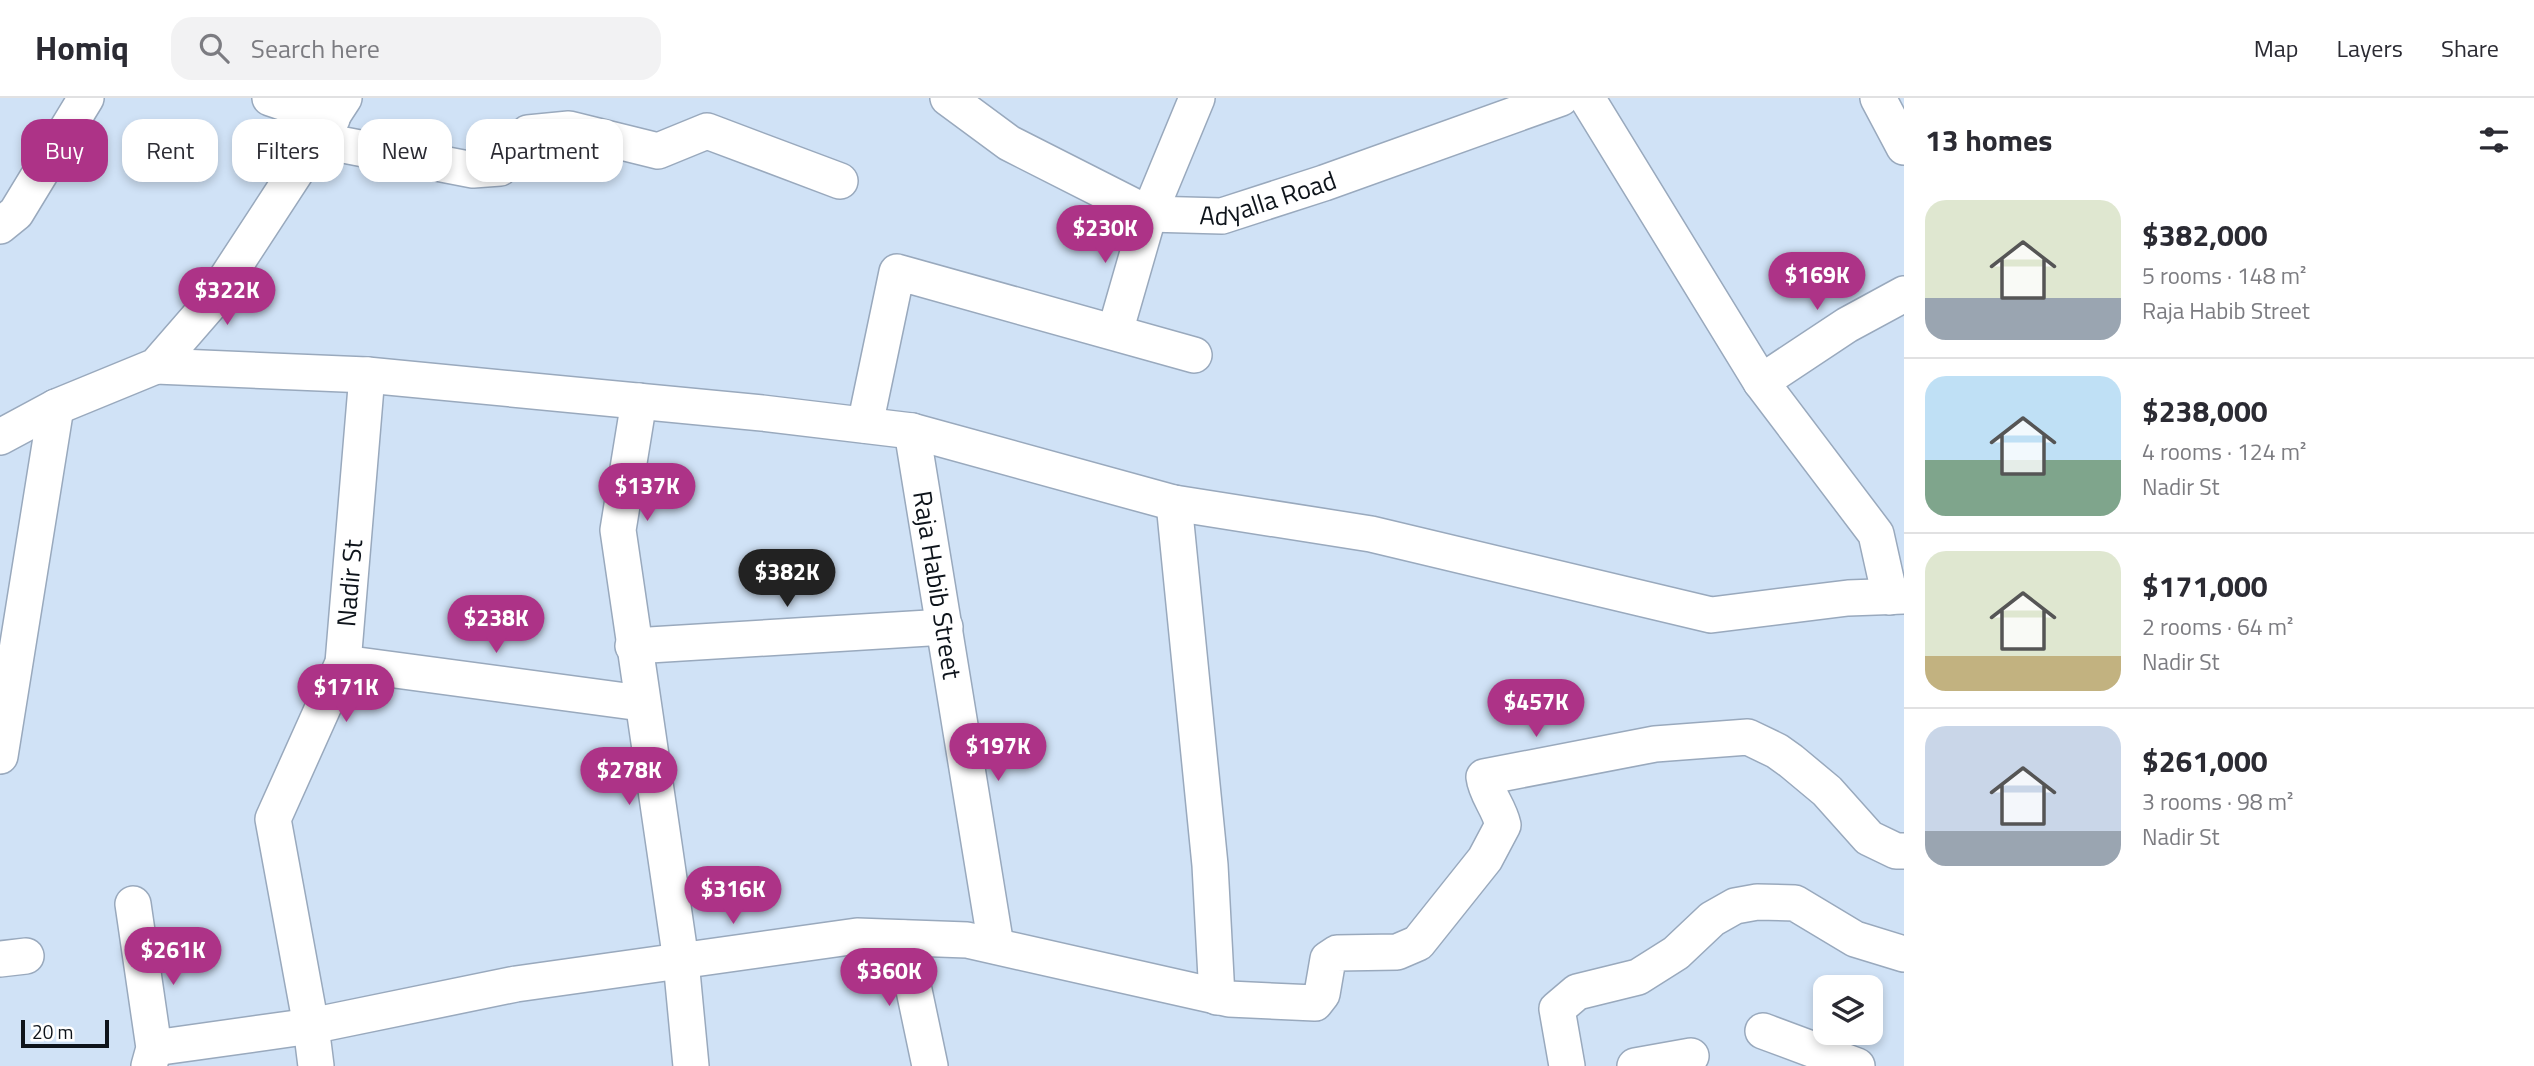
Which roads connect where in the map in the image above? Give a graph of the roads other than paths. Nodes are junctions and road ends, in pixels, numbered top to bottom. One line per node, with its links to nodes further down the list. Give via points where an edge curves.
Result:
1 (86, 98): 14 (street, via 16,213)
2 (270, 98): 8 (street)
3 (948, 98): 13 (street, Adyalla Road, via 1009,143)
4 (1197, 98): 13 (street)
5 (1561, 98): 13 (street, Adyalla Road, via 1222,216)
6 (1587, 98): 20 (street)
7 (1878, 98): 10 (street)
8 (332, 119)
9 (344, 123): 11 (street, via 474,170 500,168 527,133 569,130 658,151 707,131)
10 (1902, 137)
11 (840, 181)
12 (290, 182): 18 (street, via 209,305)
13 (1149, 214): 16 (street)
14 (0, 226)
15 (1904, 294): 20 (street)
16 (1115, 332): 17 (street); 23 (street, via 897,272)
17 (1194, 355)
18 (156, 366): 19 (street); 22 (street)
19 (367, 375): 21 (street); 30 (street, Nadir St)
20 (1761, 382): 27 (street, via 1876,534)
21 (639, 401): 23 (street); 29 (street, via 618,530)
22 (56, 407): 25 (street); 32 (street)
23 (865, 425): 24 (street)
24 (912, 431): 26 (street); 28 (street, Raja Habib Street)
25 (0, 437)
26 (1174, 503): 27 (street, via 1371,534 1712,615); 39 (street, via 1210,865)
27 (1897, 596)
28 (945, 628): 29 (street); 36 (street, Raja Habib Street)
29 (633, 646): 31 (street)
30 (342, 663): 31 (street); 40 (street, Nadir St, via 273,819)
31 (641, 703): 38 (street)
32 (0, 756)
33 (1904, 851): 39 (street, via 1869,838 1827,791 1777,751 1748,737 1655,744 1484,777 1503,825 1468,882 1418,943 1397,952 1337,953 1328,960 1322,994 1315,1003)
34 (133, 904): 43 (street)
35 (903, 938): 36 (street, via 967,940); 38 (street, via 857,936); 46 (street)
36 (996, 947): 39 (street)
37 (1904, 954): 47 (street, via 1855,939 1795,903 1735,906 1638,977 1577,992 1557,1009)
38 (681, 961): 40 (street, via 516,984); 45 (street)
39 (1217, 996)
40 (312, 1026): 43 (street); 44 (street, Nadir St)
41 (1763, 1031): 49 (street)
42 (1691, 1056): 48 (street)
43 (152, 1057)
44 (316, 1066)
45 (691, 1066)
46 (930, 1066)
47 (1567, 1066)
48 (1635, 1066)
49 (1854, 1066)

